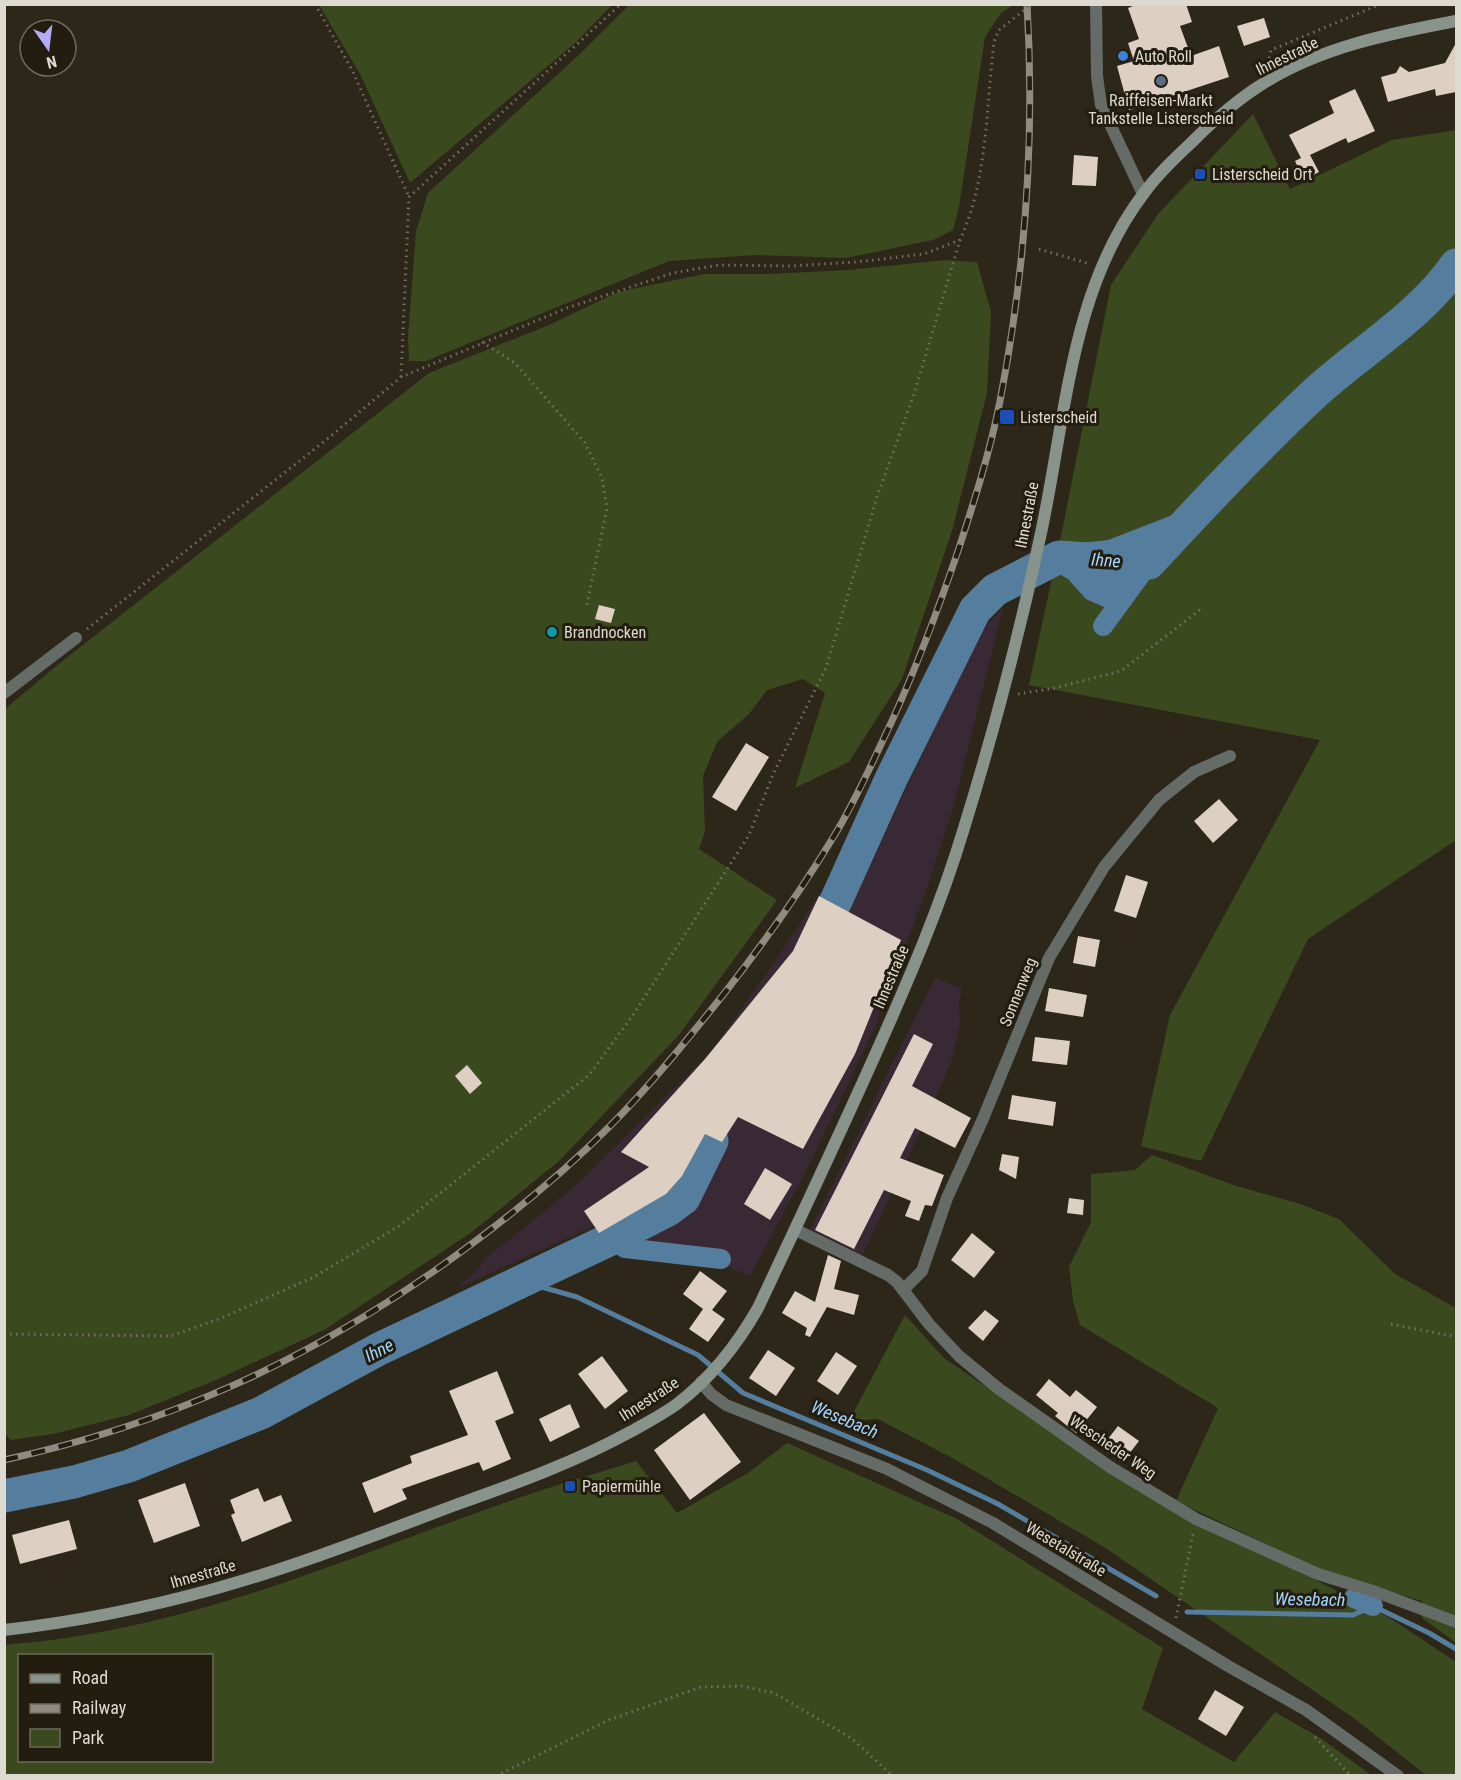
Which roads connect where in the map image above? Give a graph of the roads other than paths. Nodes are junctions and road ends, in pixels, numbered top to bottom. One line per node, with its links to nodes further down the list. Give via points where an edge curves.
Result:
1 (1096, 4): 3 (street, via 1101,105)
2 (1456, 21): 3 (main road, Ihnestraße, via 1345,47 1265,82 1215,120)
3 (1143, 194): 7 (main road, Ihnestraße, via 1100,267 1086,308 1026,600 963,832 914,969)
4 (76, 638): 5 (street)
5 (4, 693)
6 (1230, 756): 8 (street, Sonnenweg, via 1194,772 1159,800 1104,867 1049,958 947,1198 922,1271)
7 (796, 1230): 8 (street, Wescheder Weg, via 888,1275); 9 (main road, Ihnestraße, via 746,1329)
8 (903, 1290): 10 (street, Wescheder Weg, via 958,1356 999,1389 1110,1467 1196,1519 1318,1574)
9 (705, 1379): 11 (main road, Ihnestraße, via 653,1419 554,1469 294,1563 144,1606 64,1623); 12 (street, Wesetalstraße, via 711,1394 726,1405 887,1469 993,1523 1306,1710)
10 (1456, 1622)
11 (4, 1630)
12 (1398, 1776)

